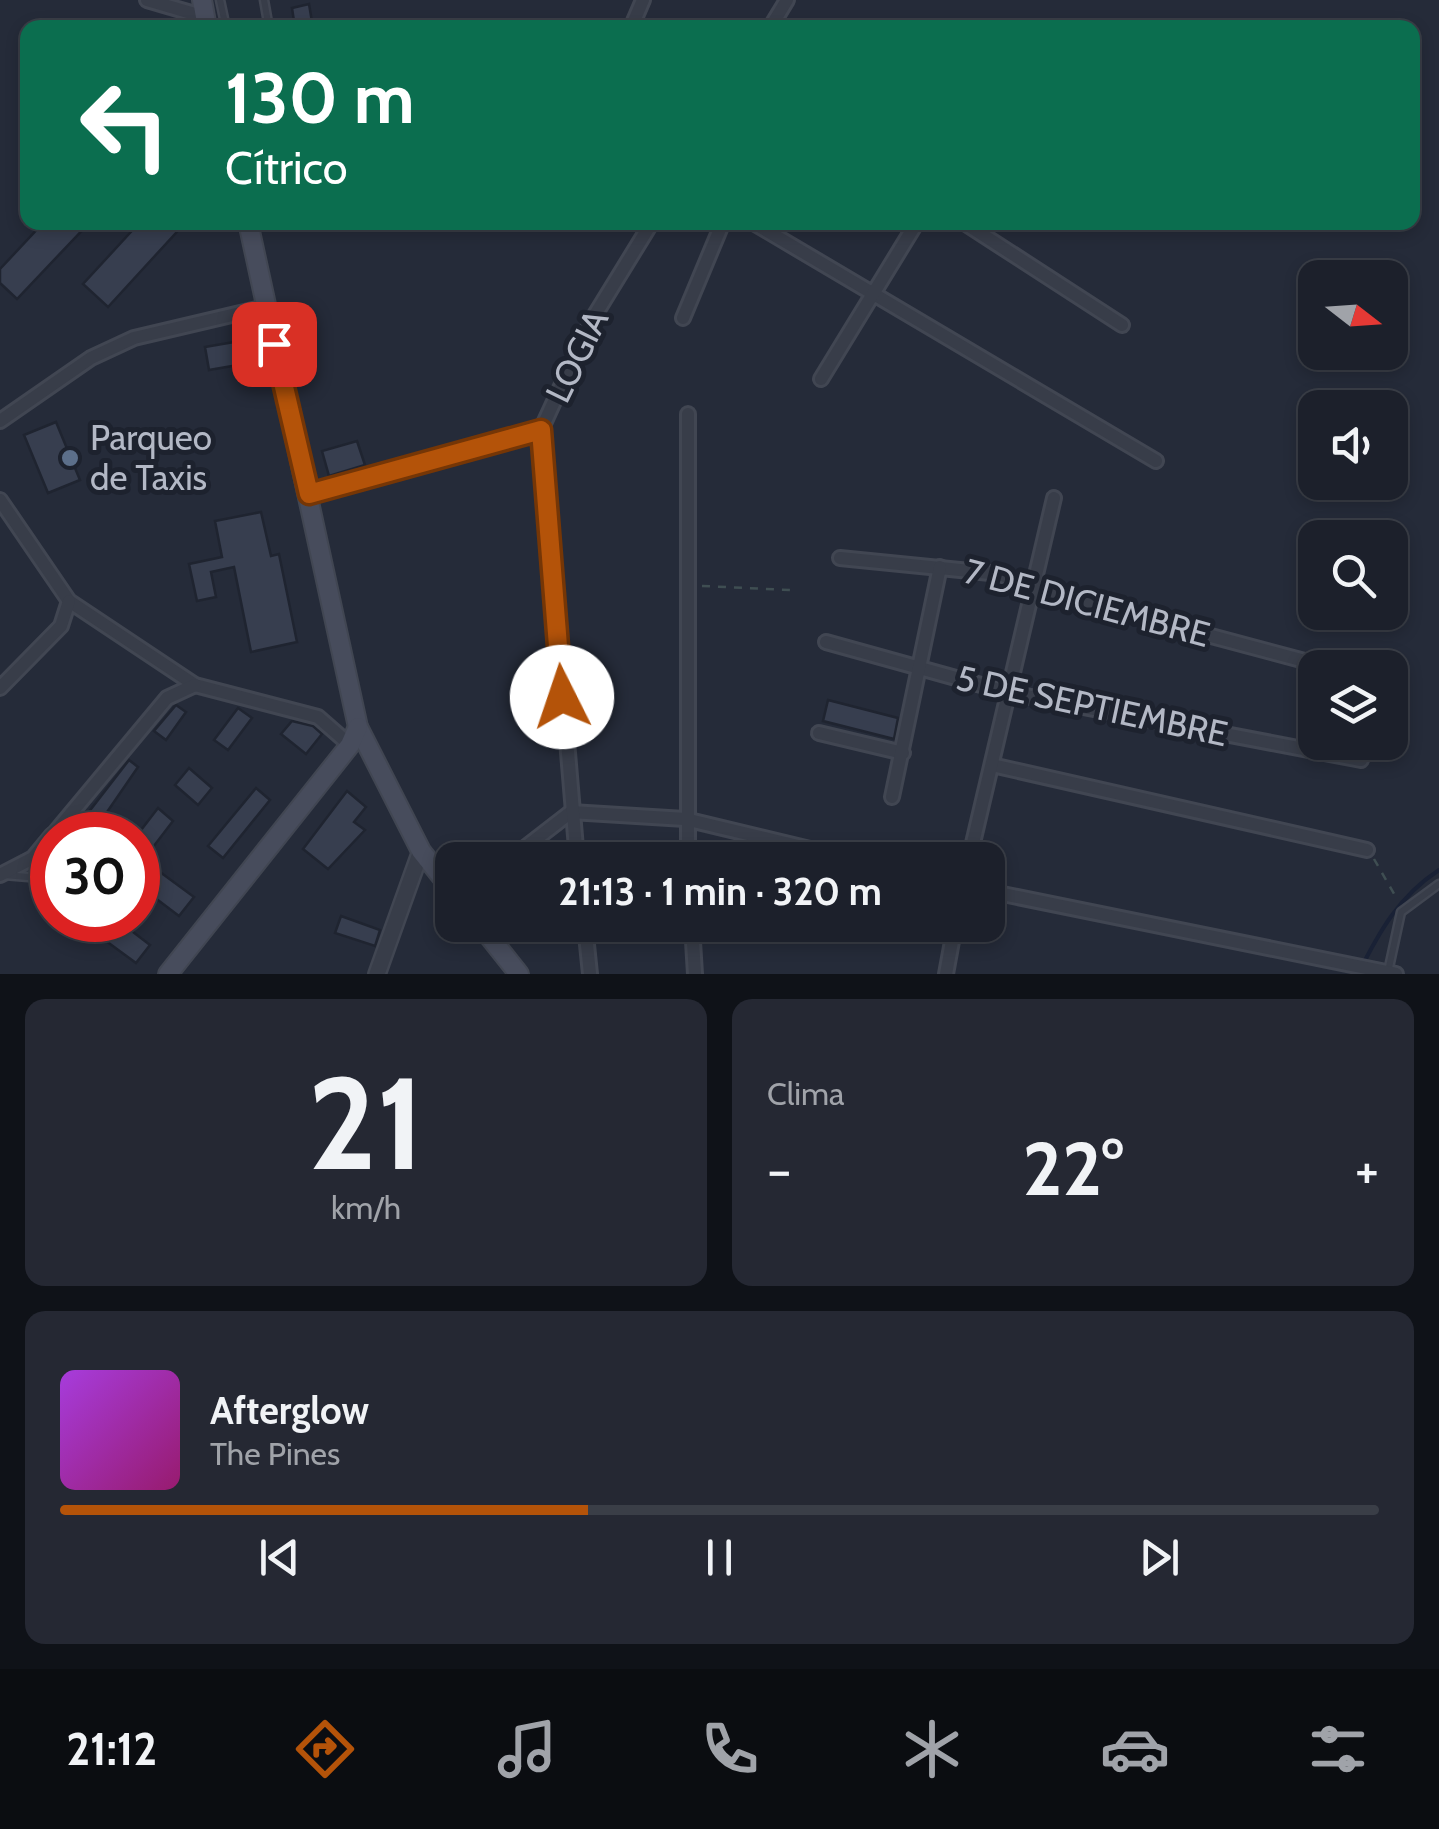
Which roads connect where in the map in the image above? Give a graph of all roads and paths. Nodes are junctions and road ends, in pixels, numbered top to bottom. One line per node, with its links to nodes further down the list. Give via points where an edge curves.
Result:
1 (147, 0): 2 (street)
2 (205, 15)
3 (250, 230): 10 (main road)
4 (647, 230): 16 (street, LOGIA, via 590,323)
5 (720, 230): 11 (street)
6 (766, 230): 9 (street)
7 (912, 230): 9 (street)
8 (975, 230): 12 (street)
9 (875, 293): 13 (street); 17 (street)
10 (266, 307): 15 (street, via 134,338 91,358); 18 (main road)
11 (683, 318)
12 (1122, 324)
13 (821, 379)
14 (688, 414): 23 (street)
15 (0, 421)
16 (541, 430): 18 (street); 41 (street, LOGIA)
17 (1156, 461)
18 (309, 494): 33 (main road)
19 (1054, 498): 24 (street)
20 (0, 500): 26 (street)
21 (840, 558): 22 (street, 7 DE DICIEMBRE)
22 (940, 566): 24 (street, 7 DE DICIEMBRE, via 1000,574); 29 (street)
23 (686, 586): 25 (path); 42 (street)
24 (1035, 588): 28 (street, 7 DE DICIEMBRE); 32 (street)
25 (790, 590)
26 (69, 601): 30 (street); 31 (street, via 61,626)
27 (826, 642): 29 (street, 5 DE SEPTIEMBRE)
28 (1298, 659)
29 (921, 669): 32 (street, 5 DE SEPTIEMBRE); 37 (street)
30 (194, 685): 35 (street, via 318,716); 40 (street, via 166,698)
31 (0, 688)
32 (1010, 693): 36 (street, 5 DE SEPTIEMBRE); 38 (street)
33 (358, 727): 35 (main road); 49 (main road)
34 (819, 733): 37 (street)
35 (350, 745): 62 (main road)
36 (1298, 748)
37 (902, 753): 39 (street)
38 (992, 764): 47 (street); 48 (street)
39 (892, 797)
40 (68, 812)
41 (571, 812): 42 (street); 43 (street); 44 (street, LOGIA)
42 (685, 820): 45 (street); 46 (street)
43 (532, 842)
44 (575, 842)
45 (687, 842)
46 (779, 842)
47 (973, 842)
48 (1366, 850): 56 (path)
49 (421, 851): 51 (main road); 63 (street)
50 (30, 859): 52 (street)
51 (435, 869)
52 (1, 875): 53 (lane)
53 (30, 877)
54 (1439, 884): 61 (lane, via 1402,912)
55 (1005, 894): 61 (street)
56 (1396, 898)
57 (494, 942): 64 (main road)
58 (586, 942): 65 (street)
59 (693, 942): 66 (street)
60 (953, 942): 67 (street)
61 (1392, 973)
62 (168, 974)
63 (377, 974)
64 (519, 974)
65 (590, 974)
66 (695, 974)
67 (946, 974)

